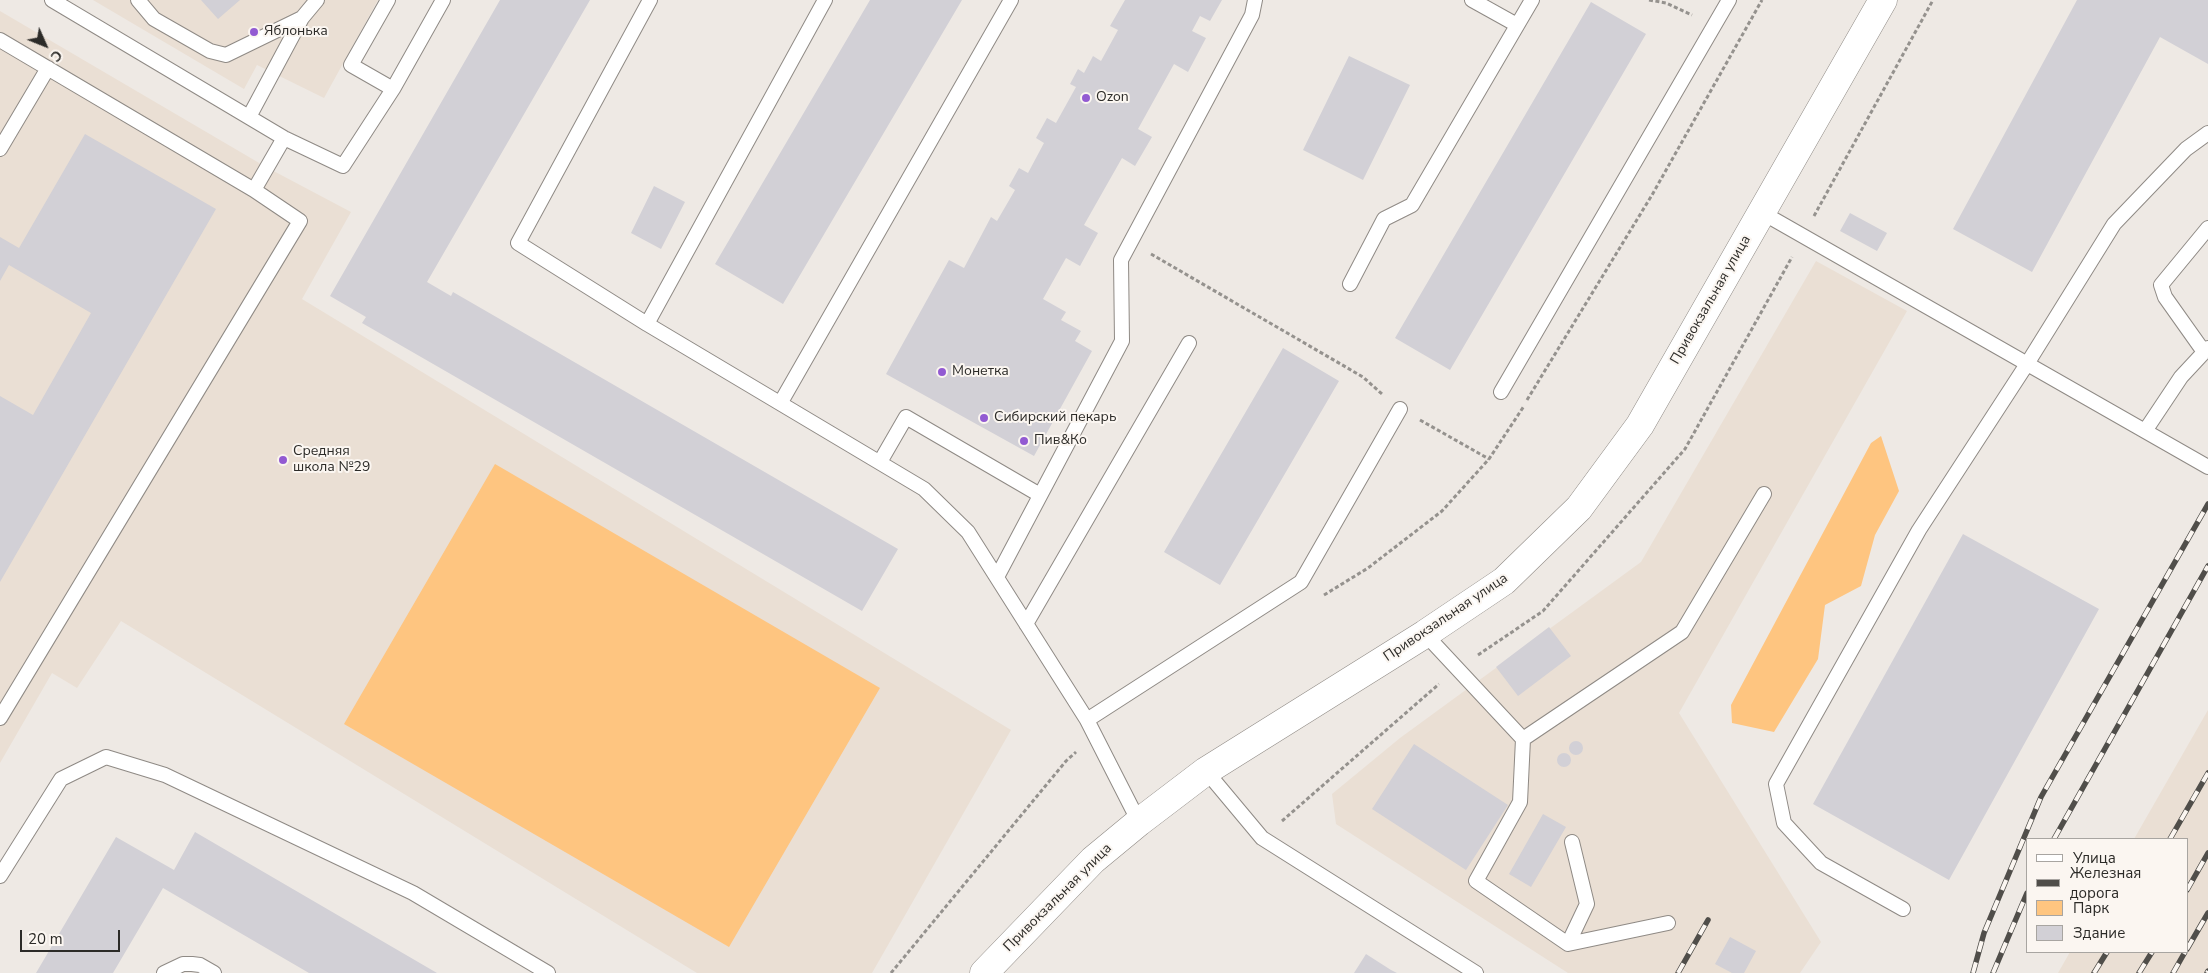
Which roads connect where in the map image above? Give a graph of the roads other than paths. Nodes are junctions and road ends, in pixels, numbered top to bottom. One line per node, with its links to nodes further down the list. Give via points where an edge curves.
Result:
1 (52, 0): 19 (lane)
2 (138, 0): 14 (lane, via 154,19 210,51 226,55)
3 (317, 0): 14 (lane)
4 (388, 0): 18 (lane, via 351,65)
5 (443, 0): 18 (lane)
6 (650, 0): 27 (lane, via 518,243)
7 (825, 0): 27 (lane)
8 (1010, 0): 32 (lane)
9 (1255, 0): 38 (lane, via 1252,15 1121,260 1122,341)
10 (1472, 0): 15 (lane)
11 (1532, 0): 15 (lane)
12 (1729, 0): 31 (lane)
13 (1883, 0): 24 (street, Привокзальная улица)
14 (302, 18): 19 (lane)
15 (1517, 25): 26 (lane, via 1412,205 1384,219)
16 (0, 40): 17 (lane)
17 (48, 68): 22 (lane); 23 (lane)
18 (392, 89): 21 (lane, via 343,166)
19 (249, 117): 21 (lane)
20 (2208, 133): 30 (lane, via 2186,149 2114,224)
21 (284, 138): 23 (lane)
22 (0, 149)
23 (254, 190): 42 (lane, via 300,221)
24 (1761, 212): 30 (lane); 41 (street, Привокзальная улица, via 1640,425 1579,508 1504,581)
25 (2208, 228): 29 (lane, via 2161,285 2165,297)
26 (1350, 284)
27 (647, 324): 32 (lane)
28 (1189, 343): 40 (lane)
29 (2206, 350): 34 (lane, via 2180,377)
30 (2027, 364): 34 (lane); 49 (lane, via 1919,530 1776,784 1784,823 1821,863)
31 (1500, 392)
32 (781, 402): 35 (lane)
33 (1400, 409): 43 (lane, via 1301,582)
34 (2145, 431): 36 (lane)
35 (880, 462): 38 (lane, via 906,417); 39 (lane, via 924,489 968,532)
36 (2208, 467)
37 (1764, 494): 44 (lane, via 1682,632)
38 (1040, 495): 39 (lane)
39 (997, 577): 40 (lane)
40 (1026, 624): 43 (lane)
41 (1425, 634): 44 (lane); 45 (street, Привокзальная улица)
42 (0, 718)
43 (1087, 720): 46 (lane)
44 (1523, 739): 51 (lane, via 1520,802 1476,881)
45 (1206, 771): 46 (street, Привокзальная улица); 56 (lane, via 1262,838)
46 (1139, 822): 55 (street, Привокзальная улица, via 1093,860)
47 (1572, 842): 51 (lane, via 1587,904)
48 (0, 876): 54 (lane, via 61,779 106,757 165,775 412,893)
49 (1904, 909)
50 (1668, 923): 51 (lane)
51 (1568, 944)
52 (164, 973): 53 (lane, via 183,964 192,964)
53 (214, 973)
54 (548, 973)
55 (984, 973)
56 (1476, 973)

